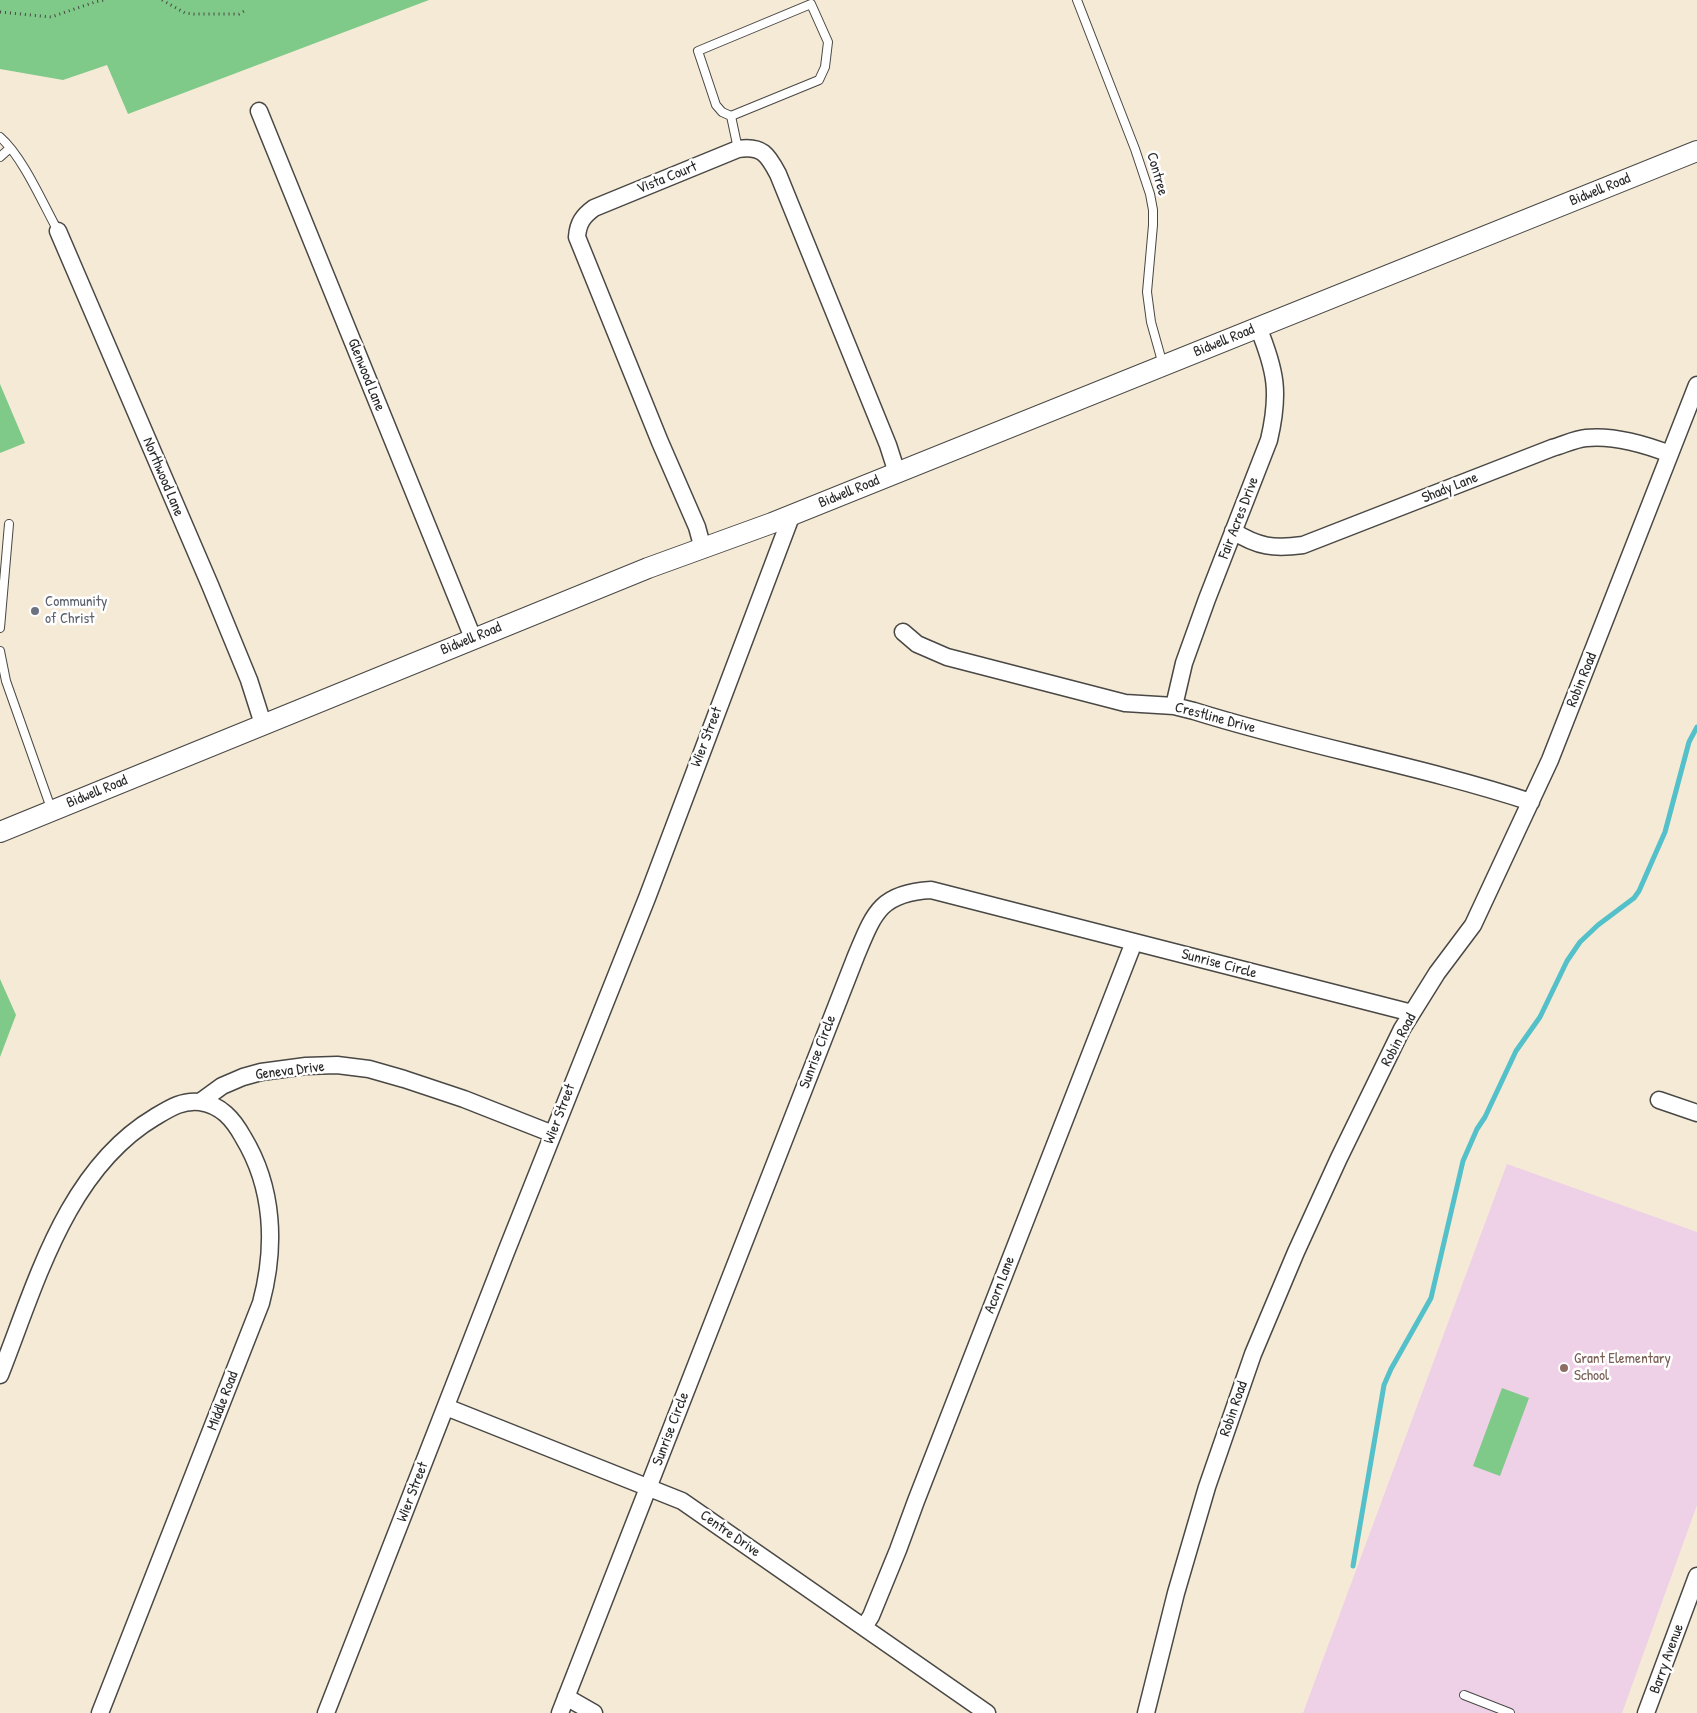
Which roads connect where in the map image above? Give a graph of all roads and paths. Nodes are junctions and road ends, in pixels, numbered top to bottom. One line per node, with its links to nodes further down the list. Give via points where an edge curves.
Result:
1 (105, 0): 5 (path, via 51,17)
2 (162, 0): 4 (path, via 194,14 239,14)
3 (1077, 0): 15 (lane, Contree, via 1150,194 1153,225 1147,292)
4 (246, 10)
5 (0, 12)
6 (259, 111): 25 (street, Glenwood Lane)
7 (731, 116): 7 (lane, via 819,80 825,67 828,42 812,4 698,52 716,105); 10 (lane)
8 (0, 138): 9 (lane)
9 (10, 148): 12 (lane); 13 (lane)
10 (738, 149): 18 (street, Vista Court, via 759,149 769,157 778,174 888,445); 22 (street, Vista Court, via 594,208 578,225 577,237)
11 (1697, 151): 14 (street, Bidwell Road)
12 (0, 156)
13 (58, 231): 28 (street, Northwood Lane, via 210,585 249,680)
14 (1258, 327): 15 (street, Bidwell Road); 21 (street, Fair Acres Drive, via 1274,368 1274,422)
15 (1162, 365): 18 (street, Bidwell Road)
16 (1697, 385): 17 (street, Robin Road)
17 (1670, 454): 21 (street, Shady Lane, via 1622,440 1584,438 1303,545 1281,548 1263,545); 29 (street, Robin Road)
18 (896, 473): 19 (street, Bidwell Road)
19 (792, 514): 22 (street, Bidwell Road); 37 (street, Wier Street, via 647,898)
20 (9, 524): 23 (lane)
21 (1234, 531): 27 (street, Fair Acres Drive, via 1184,663)
22 (703, 548): 25 (street, Bidwell Road)
23 (0, 628)
24 (903, 632): 27 (street, Crestline Drive, via 917,644 947,656 1126,703)
25 (473, 638): 28 (street, Bidwell Road)
26 (0, 651): 30 (lane, via 6,681)
27 (1174, 706): 29 (street, Crestline Drive)
28 (263, 724): 30 (street, Bidwell Road)
29 (1531, 802): 33 (street, Robin Road, via 1473,925)
30 (52, 811): 31 (street, Bidwell Road)
31 (0, 832)
32 (1134, 942): 33 (street, Sunrise Circle); 40 (street, Sunrise Circle, via 931,890 911,891 898,896 876,913 856,956); 42 (street, Acorn Lane, via 898,1550)
33 (1412, 1013): 50 (street, Robin Road, via 1339,1158 1253,1354 1191,1538)
34 (1659, 1100): 36 (street)
35 (200, 1102): 37 (street, Geneva Drive, via 222,1086 261,1072 337,1066 369,1069 404,1079 464,1098); 38 (street, Geneva Drive, via 174,1105 146,1122 102,1162 85,1184 55,1234); 45 (street, Middle Road, via 226,1113 241,1133 258,1166 271,1225 267,1279 258,1312)
36 (1697, 1113)
37 (553, 1134): 39 (street, Wier Street)
38 (0, 1375)
39 (446, 1407): 40 (street, Centre Drive); 46 (street, Wier Street)
40 (648, 1487): 42 (street, Centre Drive, via 682,1501); 44 (street, Sunrise Circle)
41 (1697, 1576): 52 (street, Barry Avenue)
42 (864, 1627): 49 (street, Centre Drive)
43 (1464, 1695): 51 (lane)
44 (566, 1697): 47 (street, Sunrise Circle); 48 (street)
45 (100, 1713)
46 (326, 1713)
47 (560, 1713)
48 (594, 1713)
49 (987, 1713)
50 (1146, 1713)
51 (1510, 1713)
52 (1646, 1713)

